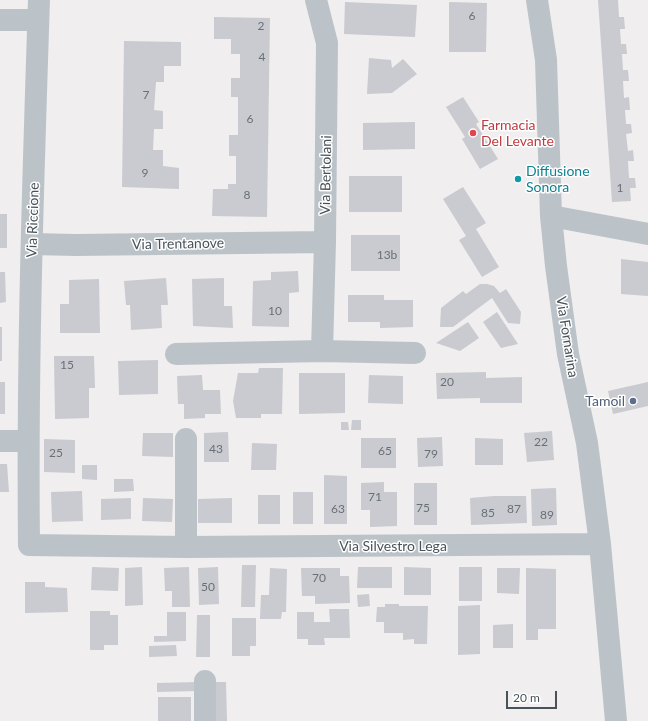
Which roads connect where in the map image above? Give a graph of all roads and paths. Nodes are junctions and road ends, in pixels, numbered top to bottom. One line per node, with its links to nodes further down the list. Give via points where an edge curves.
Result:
1 (316, 0): 7 (street, Via Bertolani, via 327,43)
2 (537, 0): 5 (street, Via Fornarina, via 546,60)
3 (39, 10): 4 (street); 8 (street, Via Riccione)
4 (0, 20)
5 (551, 216): 6 (street); 15 (street, Via Fornarina, via 566,340 587,443)
6 (648, 234)
7 (325, 242): 8 (street, Via Trentanove, via 76,246); 9 (street, Via Bertolani)
8 (32, 244): 14 (street, Via Riccione)
9 (322, 352): 10 (street); 11 (street)
10 (415, 353)
11 (176, 354)
12 (186, 439): 16 (street)
13 (0, 441): 14 (street)
14 (28, 441): 16 (street, Via Silvestro Lega, via 29,545)
15 (600, 544): 16 (street, Via Silvestro Lega); 19 (street, Via Fornarina)
16 (186, 547)
17 (205, 681): 18 (street)
18 (206, 721)
19 (616, 721)

